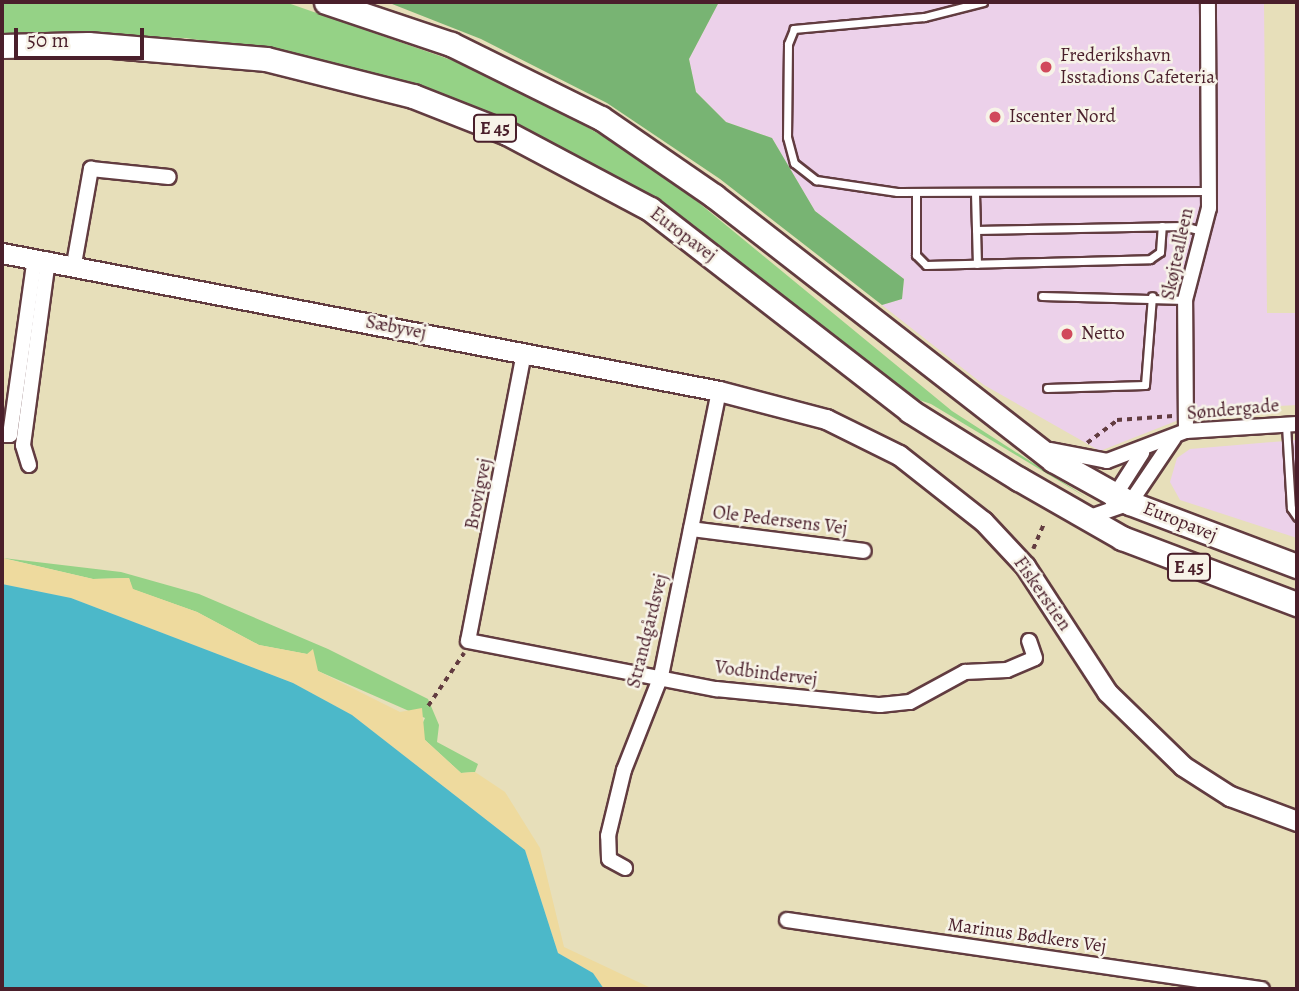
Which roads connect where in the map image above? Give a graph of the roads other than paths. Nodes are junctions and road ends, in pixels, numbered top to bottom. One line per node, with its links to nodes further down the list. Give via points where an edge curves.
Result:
1 (326, 2): 25 (main road, Europavej / E 45, via 451,44 601,118 714,196)
2 (984, 2): 8 (lane, via 924,17 810,24 789,35 787,136 794,163 834,185)
3 (1208, 2): 6 (street, Skøjtealleen)
4 (2, 46): 32 (main road, Europavej / E 45, via 88,44 266,59 413,96 507,133 650,209 910,411)
5 (169, 177): 14 (street, via 91,169)
6 (1209, 191): 7 (lane); 11 (street, Skøjtealleen)
7 (975, 193): 8 (lane); 10 (lane)
8 (916, 194): 15 (lane, via 919,262)
9 (1162, 226): 10 (lane); 11 (lane); 15 (lane, via 1160,252 1150,260)
10 (976, 229): 15 (lane)
11 (1205, 232): 18 (street, Skøjtealleen)
12 (2, 254): 13 (street, Sæbyvej)
13 (42, 259): 14 (street, Sæbyvej); 23 (street, via 10,435); 29 (street, via 23,445)
14 (74, 264): 19 (street, Sæbyvej)
15 (977, 264)
16 (1042, 296): 17 (lane)
17 (1152, 296): 18 (lane); 20 (lane, via 1145,386)
18 (1185, 300): 24 (street, Skøjtealleen, via 1185,415)
19 (524, 353): 21 (street, Sæbyvej); 38 (street, Brovigvej)
20 (1047, 388)
21 (719, 391): 33 (street, Strandgårdsvej); 41 (street, Fiskerstien, via 826,419 899,455 948,489 1025,566 1107,692 1143,731 1230,796)
22 (1292, 424): 24 (street, Søndergade); 27 (lane)
23 (2, 435)
24 (1180, 435): 26 (street, Søndergade); 30 (street, Søndergade)
25 (1024, 440): 26 (street, Søndergade, via 1096,462); 30 (main road, Europavej / E 45)
26 (1151, 445): 30 (street)
27 (1288, 456): 28 (lane); 31 (lane)
28 (1297, 456)
29 (29, 465)
30 (1118, 503): 32 (street); 34 (street); 36 (main road, Europavej / E 45)
31 (1297, 517)
32 (1087, 518): 34 (main road, Europavej / E 45)
33 (691, 529): 35 (street, Ole Pedersens Vej); 40 (street, Strandgårdsvej)
34 (1122, 538): 37 (main road, Europavej / E 45)
35 (864, 551)
36 (1297, 566)
37 (1297, 604)
38 (468, 641): 40 (street, Vodbindervej)
39 (1029, 641): 40 (street, Vodbindervej, via 1035,658 1007,670 965,672 910,702 880,705 716,689)
40 (661, 676): 42 (street, Strandgårdsvej, via 624,770 608,836 609,859)
41 (1297, 821)
42 (625, 868)
43 (787, 920): 44 (street, Marinus Bødkers Vej)
44 (1262, 989)

